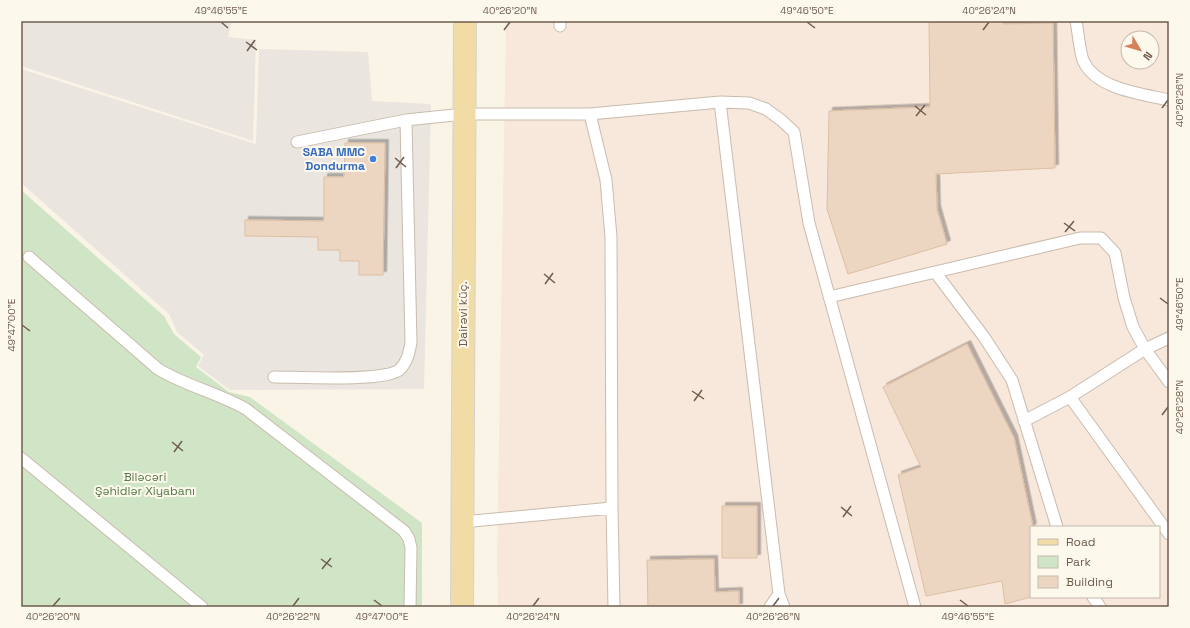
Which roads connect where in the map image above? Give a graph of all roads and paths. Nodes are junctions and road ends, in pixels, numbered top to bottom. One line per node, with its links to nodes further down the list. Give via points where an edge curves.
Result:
1 (465, 21): 5 (main road, Dairəvi küç.)
2 (1076, 21): 3 (lane, via 1083,60 1094,75 1114,87)
3 (1169, 100)
4 (720, 102): 6 (lane); 11 (lane, via 749,103 766,109 794,132 808,223); 23 (lane)
5 (464, 114): 6 (lane); 7 (lane); 20 (main road, Dairəvi küç.)
6 (590, 114): 19 (lane, via 606,180 611,237)
7 (406, 120): 8 (lane); 14 (lane, via 411,343 408,358 398,370 386,376)
8 (297, 142)
9 (29, 257): 26 (lane, via 158,370 246,409 404,531 411,548)
10 (934, 272): 11 (lane); 13 (lane, via 1080,238 1102,238 1115,253 1133,327); 17 (lane, via 984,337 1012,380)
11 (829, 297): 31 (lane)
12 (1169, 338): 13 (lane)
13 (1145, 349): 15 (lane); 16 (lane)
14 (274, 376)
15 (1169, 382)
16 (1070, 397): 17 (lane); 22 (lane)
17 (1024, 421): 21 (lane)
18 (21, 458): 25 (lane)
19 (612, 508): 20 (lane); 28 (lane)
20 (462, 522): 27 (main road, Dairəvi küç.)
21 (1057, 526)
22 (1169, 534)
23 (779, 594): 29 (lane); 30 (lane)
24 (1095, 598): 32 (lane)
25 (202, 607)
26 (410, 607)
27 (462, 607)
28 (614, 607)
29 (770, 607)
30 (784, 607)
31 (915, 607)
32 (1100, 607)

